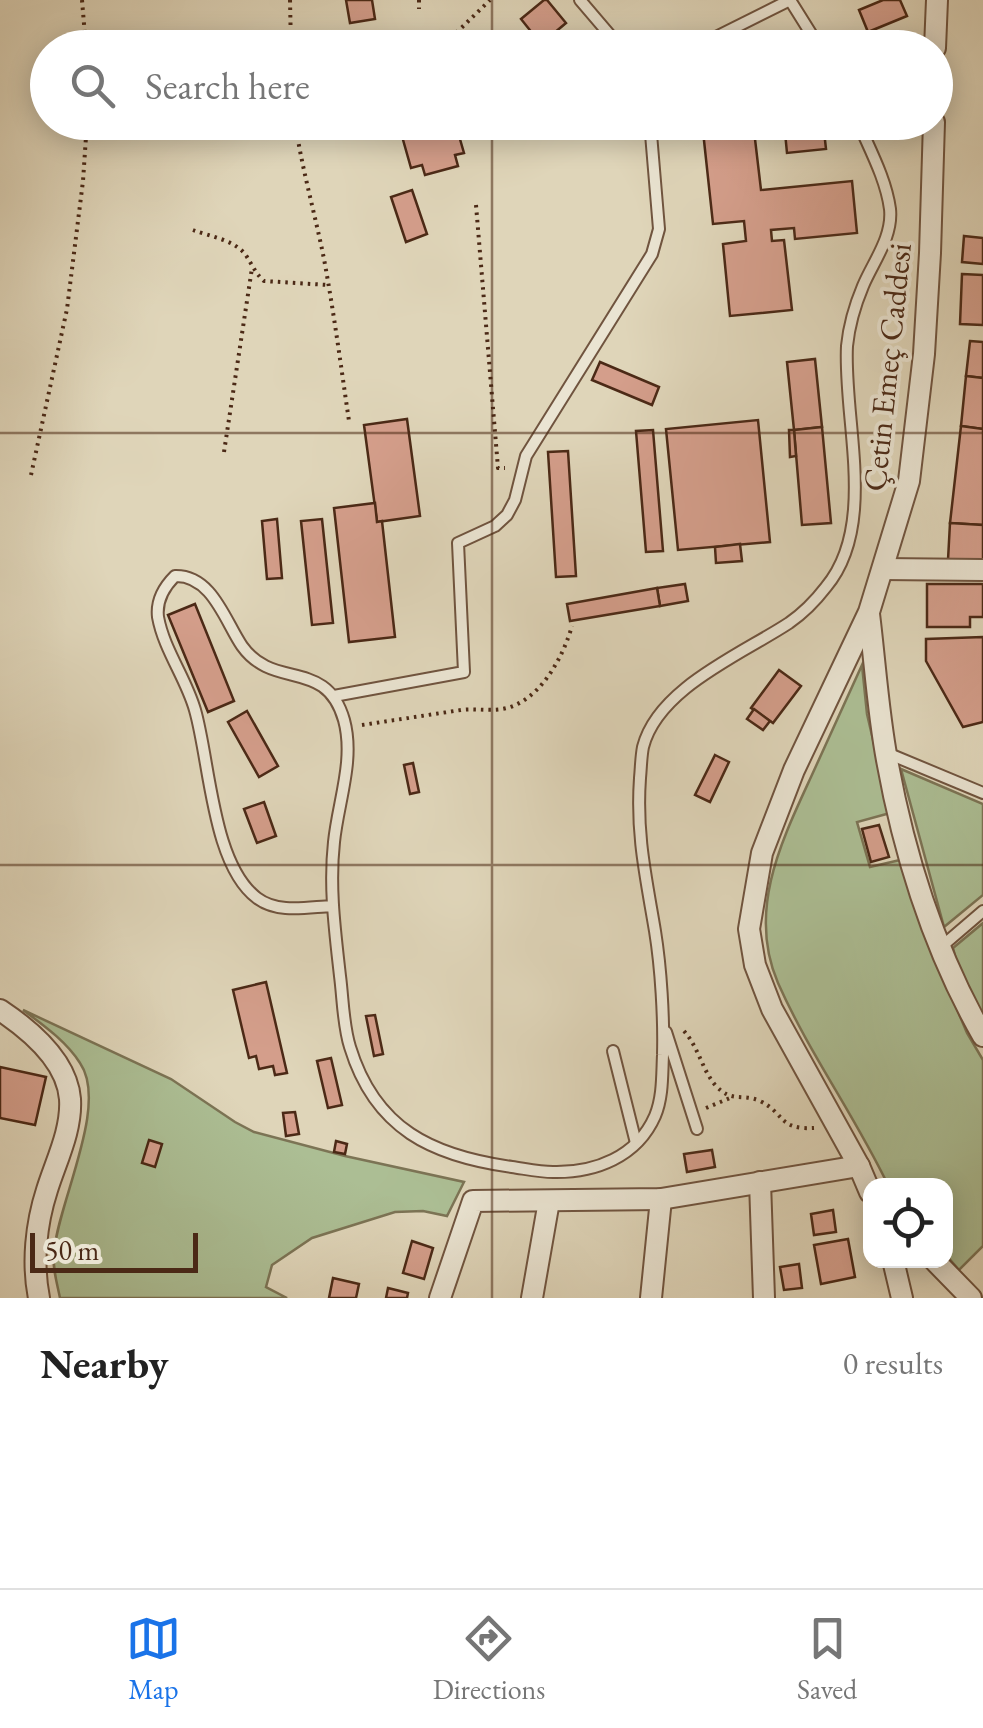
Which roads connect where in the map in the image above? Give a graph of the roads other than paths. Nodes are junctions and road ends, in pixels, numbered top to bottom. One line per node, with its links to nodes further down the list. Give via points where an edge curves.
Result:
1 (580, 0): 4 (lane)
2 (790, 0): 5 (lane); 6 (lane)
3 (936, 0): 7 (street)
4 (606, 30)
5 (730, 30)
6 (809, 30)
7 (936, 30)
8 (652, 140): 14 (lane, via 659,229 652,254 526,456 507,516 458,543 464,672)
9 (866, 140): 21 (lane, via 890,211 848,344 855,508 846,550 830,584 795,619 669,704 643,748 640,853)
10 (933, 140): 11 (street, Çetin Emeç Caddesi, via 913,451)
11 (883, 569): 12 (street); 13 (street, Çetin Emeç Caddesi)
12 (983, 570)
13 (869, 612): 15 (street); 26 (street, Çetin Emeç Caddesi, via 768,836 748,929 772,1009)
14 (334, 696): 17 (lane, via 349,748); 17 (lane, via 322,684 254,661 211,594 187,576 165,586 158,613 194,707 232,865 247,888 270,904)
15 (886, 753): 16 (lane); 19 (street)
16 (983, 793)
17 (332, 906): 25 (lane, via 348,1042 362,1080 400,1127 472,1161 552,1172 590,1170)
18 (983, 910): 19 (lane)
19 (941, 947): 22 (street)
20 (0, 1010): 33 (street, via 52,1055 70,1096 39,1226)
21 (662, 1016): 24 (lane); 25 (lane, via 661,1090 656,1114)
22 (983, 1036)
23 (613, 1051): 25 (lane)
24 (698, 1129)
25 (636, 1143)
26 (859, 1166): 27 (street, Çetin Emeç Caddesi); 28 (street)
27 (864, 1178)
28 (760, 1182): 29 (street); 37 (street)
29 (660, 1199): 30 (street); 36 (street)
30 (549, 1201): 34 (street, via 473,1201); 35 (street)
31 (895, 1268): 38 (street)
32 (942, 1268): 39 (street)
33 (38, 1298)
34 (440, 1298)
35 (532, 1298)
36 (650, 1298)
37 (764, 1298)
38 (902, 1298)
39 (971, 1298)

